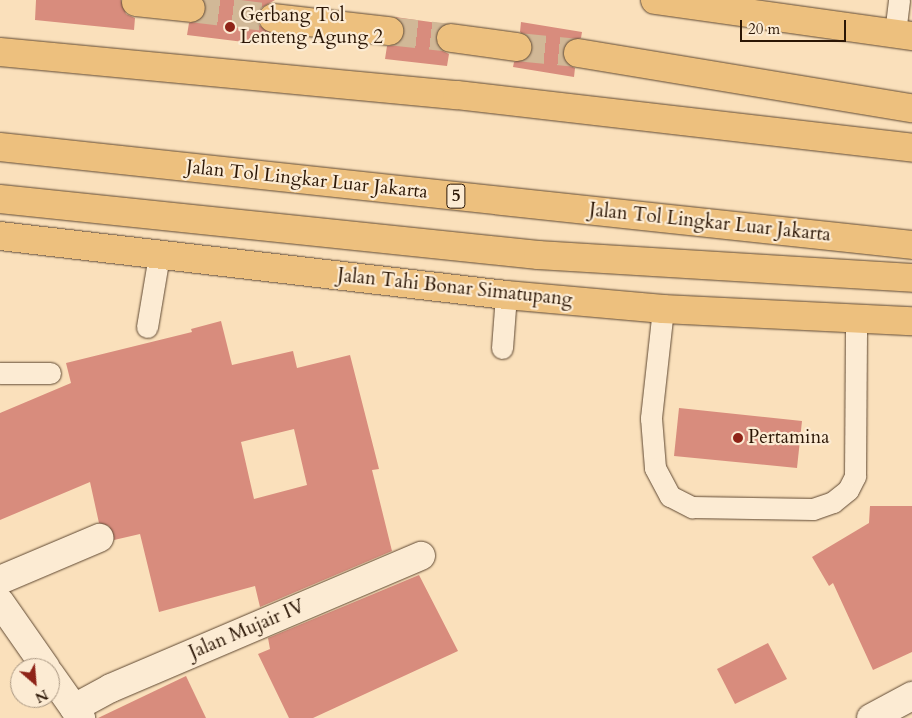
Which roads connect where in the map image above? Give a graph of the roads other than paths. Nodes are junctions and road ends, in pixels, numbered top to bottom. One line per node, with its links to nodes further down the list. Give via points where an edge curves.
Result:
1 (663, 0): 4 (highway)
2 (899, 0): 8 (lane)
3 (136, 2): 5 (highway)
4 (747, 6): 8 (highway)
5 (190, 8)
6 (273, 18): 7 (highway)
7 (388, 31)
8 (903, 34)
9 (451, 38): 10 (highway)
10 (517, 47)
11 (0, 52): 15 (highway, via 457,95)
12 (578, 53): 13 (highway)
13 (912, 108)
14 (0, 147): 18 (highway, Jalan Tol Lingkar Luar Jakarta / 5)
15 (912, 148)
16 (0, 199): 20 (highway, via 538,255)
17 (0, 236): 19 (highway, Jalan Tahi Bonar Simatupang)
18 (912, 244)
19 (159, 255): 21 (highway, Jalan Tahi Bonar Simatupang); 25 (lane)
20 (912, 278)
21 (506, 295): 22 (highway, Jalan Tahi Bonar Simatupang); 26 (lane)
22 (663, 309): 23 (highway, Jalan Tahi Bonar Simatupang); 23 (lane, via 651,418 655,468 670,496 692,507 813,509 833,502 848,490 855,476)
23 (856, 317): 24 (highway, Jalan Tahi Bonar Simatupang)
24 (912, 320)
25 (147, 327)
26 (502, 348)
27 (0, 373): 28 (lane)
28 (50, 373)
29 (98, 538): 31 (street)
30 (421, 556): 36 (street, Jalan Mujair IV, via 111,688)
31 (0, 580)
32 (0, 602): 33 (street)
33 (39, 658)
34 (60, 688): 36 (street)
35 (912, 696): 37 (street)
36 (78, 713)
37 (872, 718)

